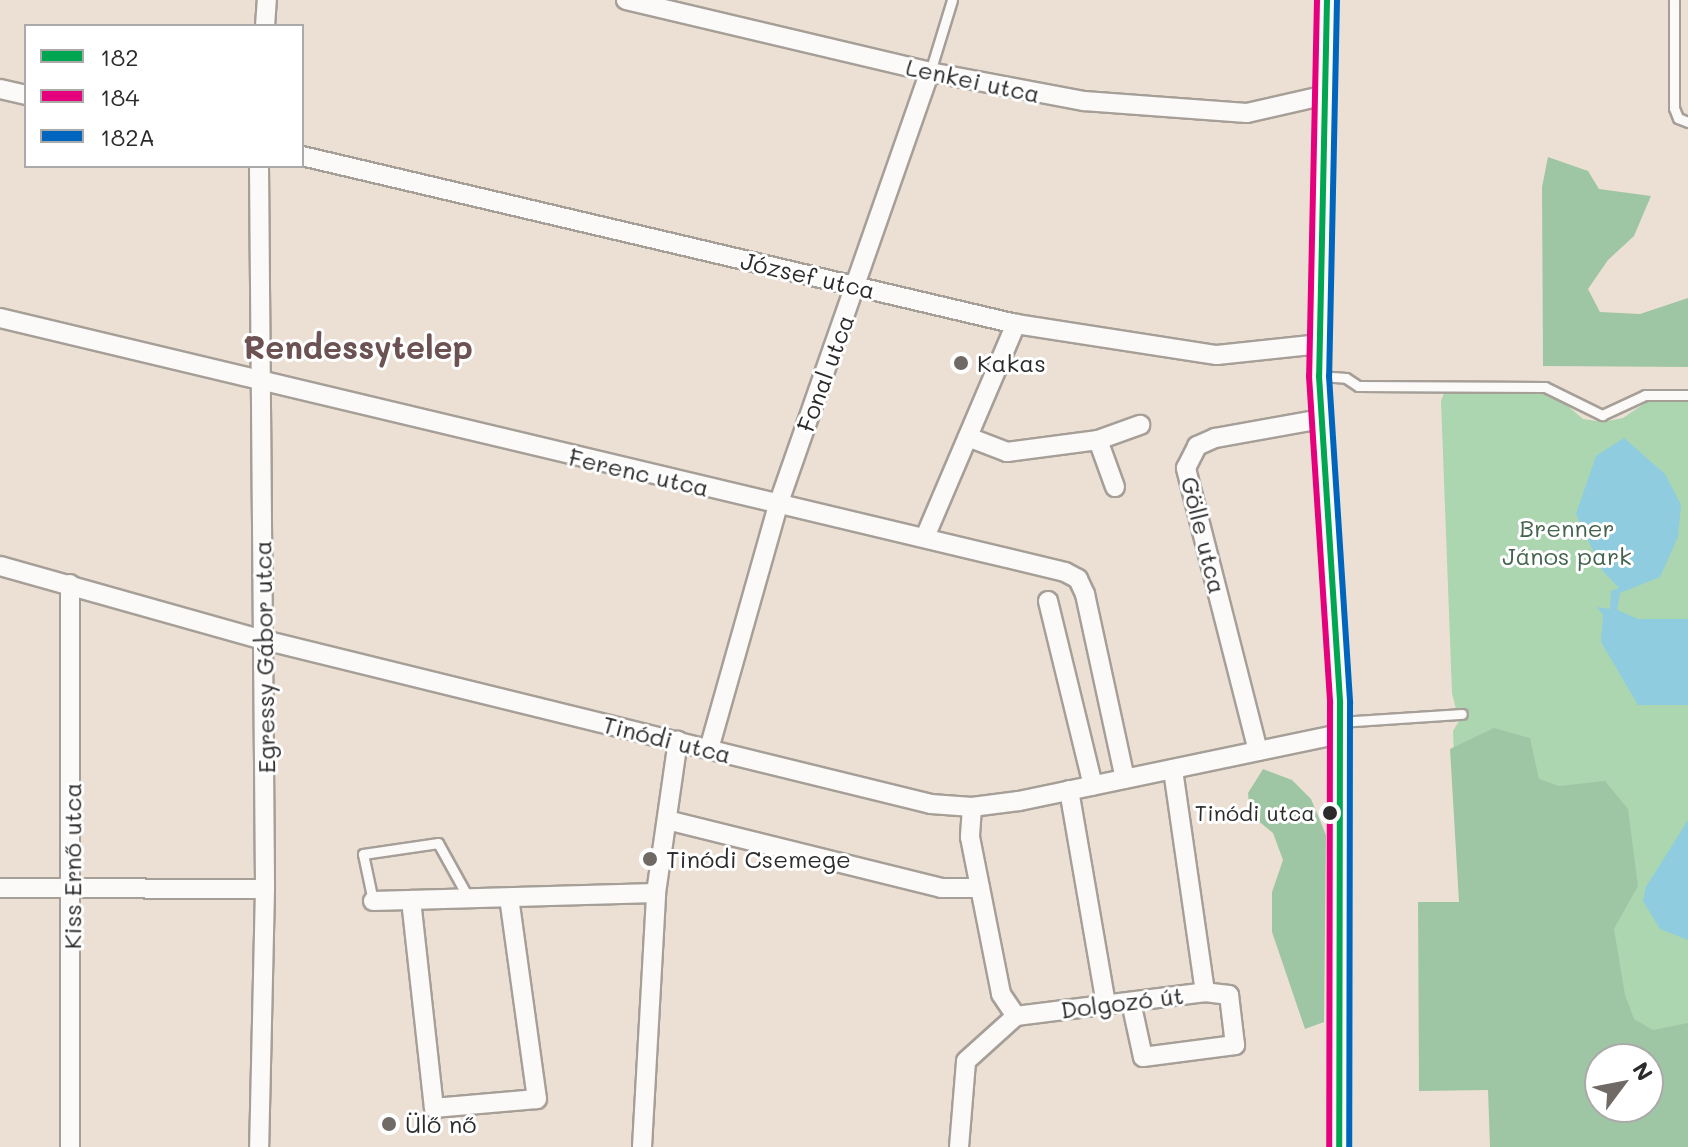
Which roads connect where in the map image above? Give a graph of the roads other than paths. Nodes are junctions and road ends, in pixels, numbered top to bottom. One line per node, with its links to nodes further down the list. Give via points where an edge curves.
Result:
1 (267, 0): 6 (street)
2 (626, 0): 7 (street, Lenkei utca)
3 (952, 0): 7 (lane, Fonal utca)
4 (1327, 0): 10 (street)
5 (1674, 0): 11 (lane, via 1674,108 1678,118)
6 (265, 24)
7 (930, 72): 10 (street, Lenkei utca, via 1084,101 1247,113); 14 (street, Fonal utca)
8 (0, 89): 9 (street)
9 (24, 95)
10 (1326, 95): 17 (street)
11 (1688, 122)
12 (304, 156): 14 (street, József utca)
13 (259, 168): 19 (street, Egressy Gábor utca)
14 (856, 286): 16 (street, József utca); 26 (street, Fonal utca)
15 (0, 318): 19 (street, Ferenc utca)
16 (1016, 324): 17 (street, József utca, via 1217,355); 23 (street)
17 (1320, 344): 18 (street)
18 (1319, 376): 20 (lane, via 1346,378 1358,386 1545,387 1602,415 1645,395); 21 (street)
19 (260, 382): 26 (street, Ferenc utca); 31 (street, Egressy Gábor utca)
20 (1688, 395)
21 (1321, 419): 33 (street); 36 (street, Gölle utca, via 1215,438 1197,446 1186,468)
22 (1140, 425): 24 (street)
23 (968, 437): 24 (street, via 1007,452); 27 (street)
24 (1098, 440): 25 (street)
25 (1115, 487)
26 (778, 505): 27 (street, Ferenc utca); 35 (street, Fonal utca)
27 (925, 537): 38 (street, Ferenc utca, via 1078,579)
28 (0, 566): 29 (street, Tinódi utca)
29 (70, 584): 31 (street, Tinódi utca); 43 (street, Kiss Ernő utca)
30 (1048, 601): 39 (street)
31 (264, 640): 34 (street, Tinódi utca); 46 (street, Egressy Gábor utca)
32 (1462, 714): 33 (lane)
33 (1340, 728): 36 (street, Tinódi utca); 60 (street)
34 (678, 741): 35 (street, Tinódi utca); 42 (street)
35 (709, 749): 41 (street, Tinódi utca, via 931,804)
36 (1258, 751): 37 (street, Tinódi utca)
37 (1173, 769): 38 (street, Tinódi utca); 52 (street, Dolgozó út)
38 (1125, 779): 39 (street, Tinódi utca)
39 (1093, 786): 40 (street, Tinódi utca)
40 (1069, 790): 41 (street, Tinódi utca); 54 (street)
41 (972, 807): 45 (street, via 970,837)
42 (667, 820): 45 (street, via 941,888); 47 (street)
43 (73, 887): 44 (street); 46 (street); 56 (street, Kiss Ernő utca)
44 (0, 888)
45 (980, 888): 55 (street, via 1001,994)
46 (265, 889): 57 (street, Egressy Gábor utca)
47 (656, 893): 48 (street); 58 (street)
48 (509, 898): 49 (street); 50 (street, via 537,1099 434,1108)
49 (469, 899): 50 (street); 51 (lane, via 438,843 363,854)
50 (411, 900): 51 (street)
51 (373, 901)
52 (1205, 992): 53 (street, Dolgozó út); 53 (street, via 1229,995 1235,1045 1143,1057)
53 (1131, 1002): 54 (street, Dolgozó út)
54 (1106, 1005): 55 (street, Dolgozó út)
55 (1016, 1016): 59 (street, via 966,1061)
56 (70, 1147)
57 (259, 1147)
58 (642, 1147)
59 (959, 1147)
60 (1339, 1147)

